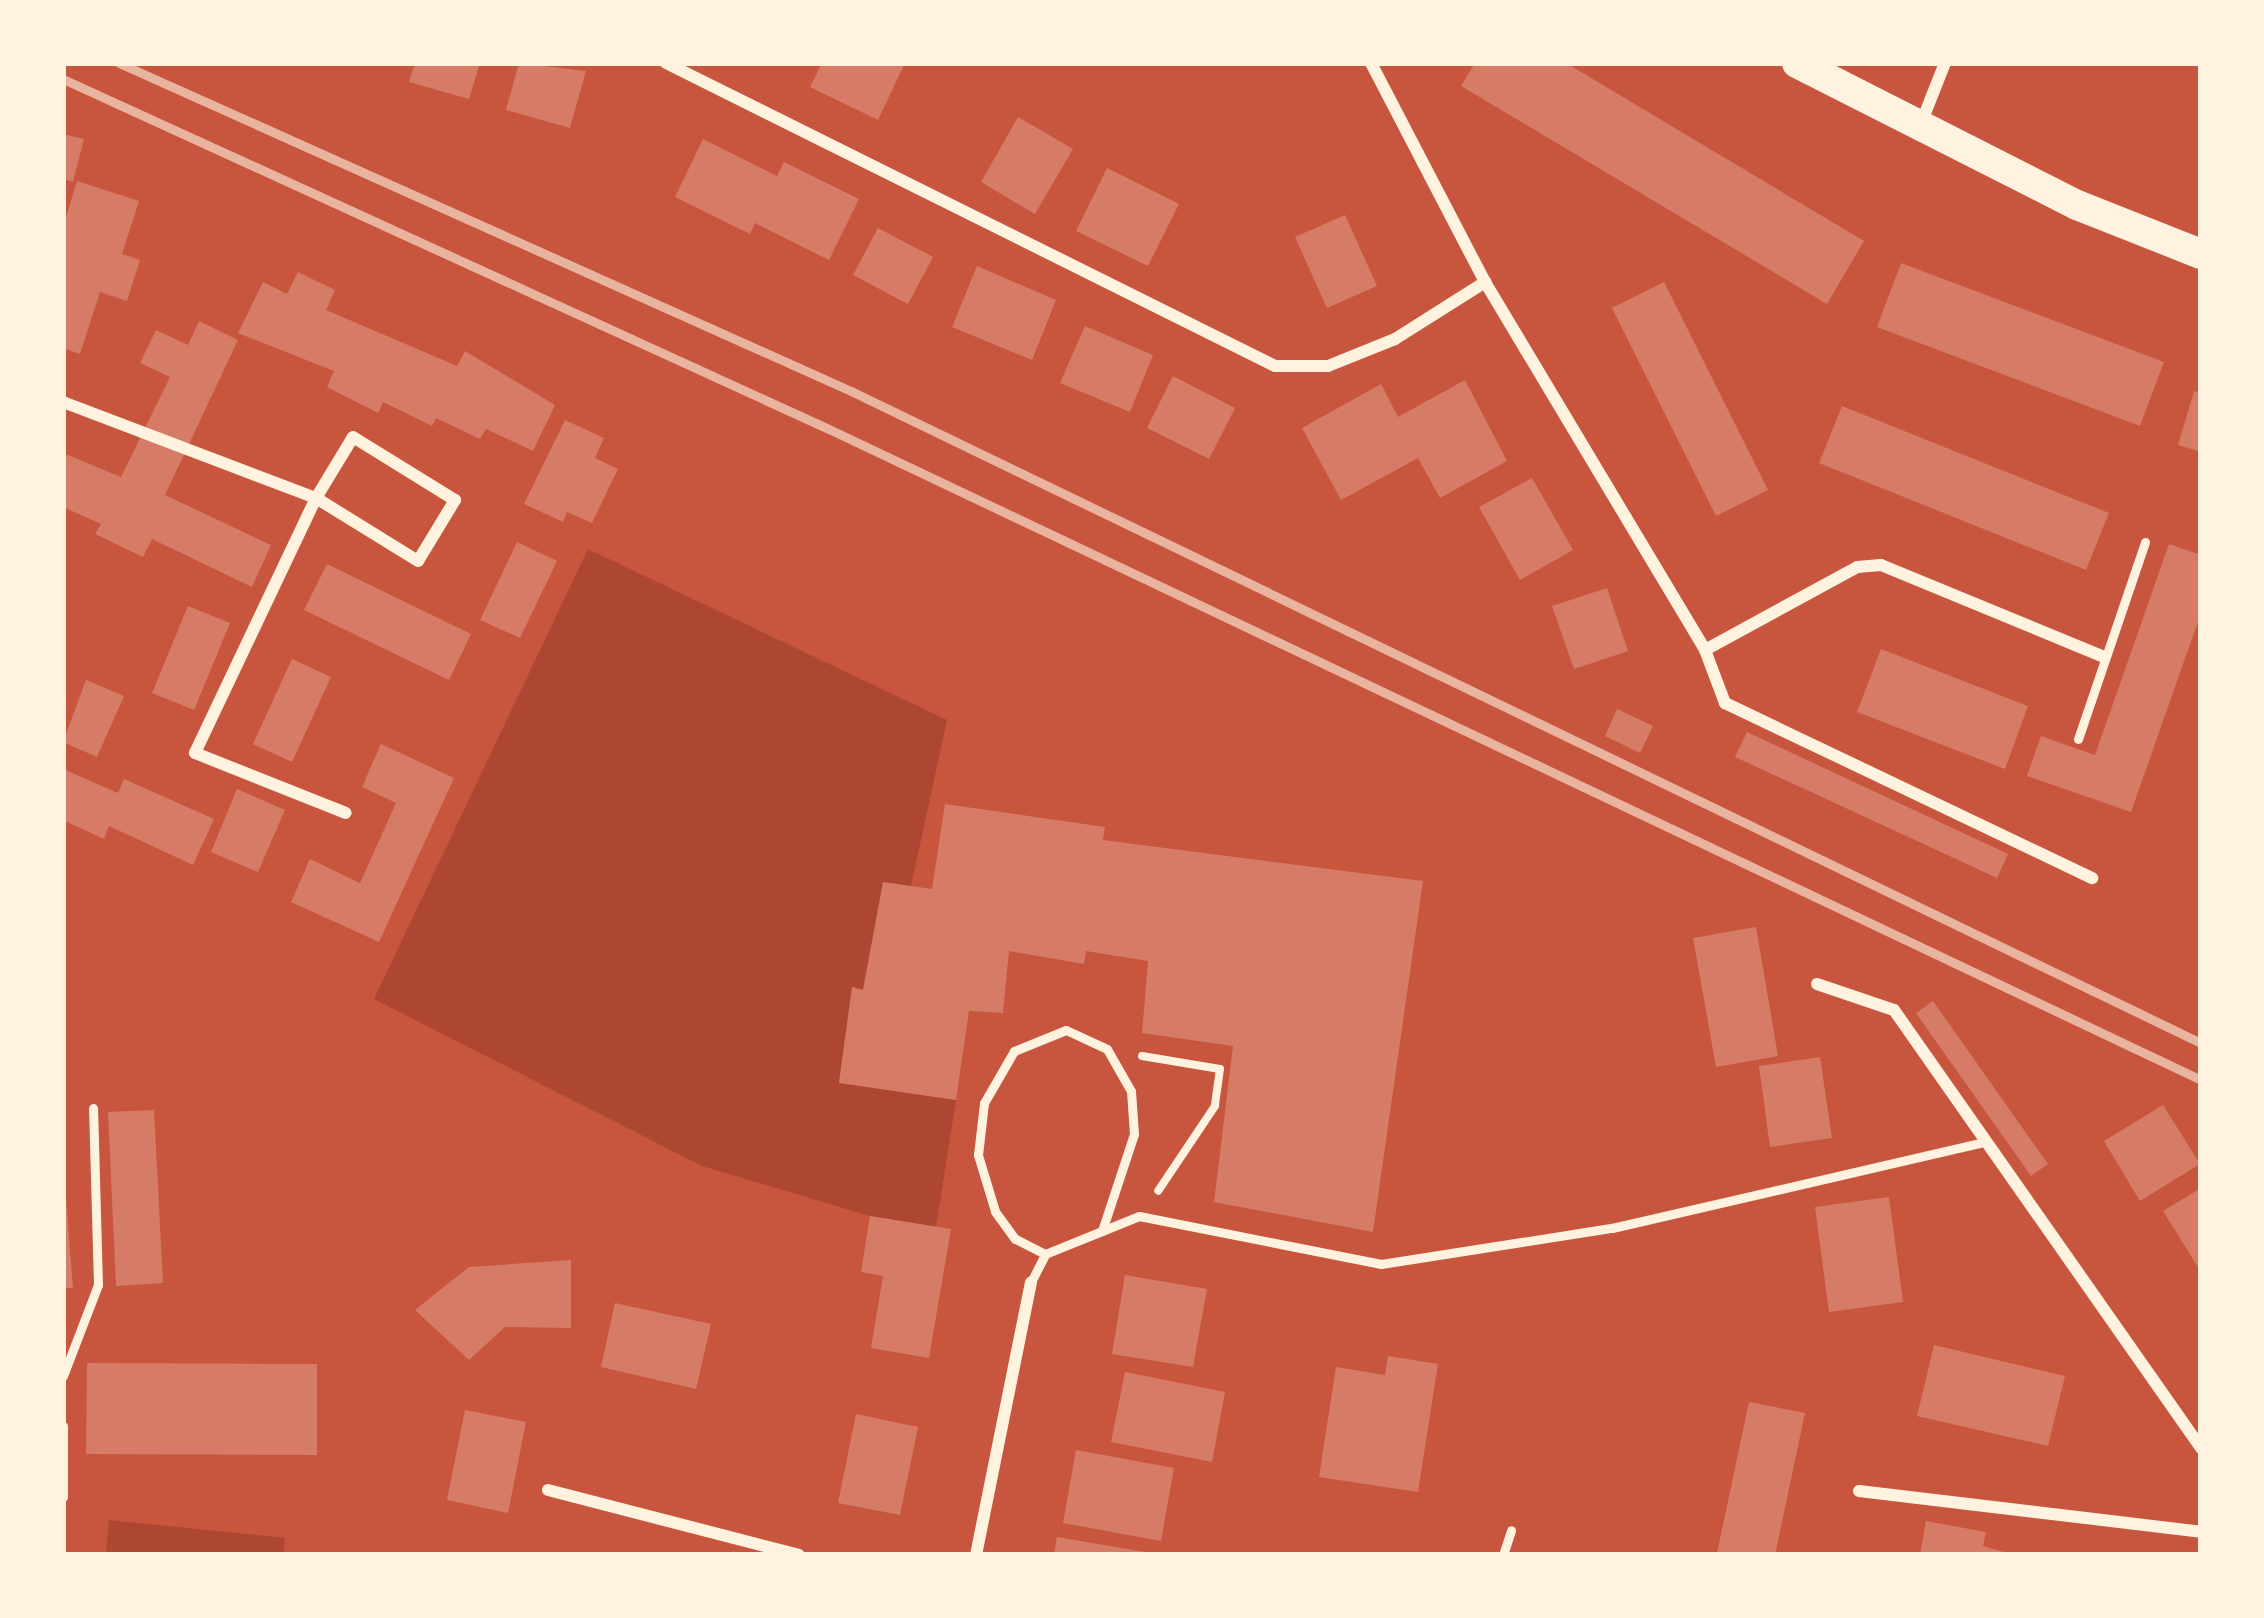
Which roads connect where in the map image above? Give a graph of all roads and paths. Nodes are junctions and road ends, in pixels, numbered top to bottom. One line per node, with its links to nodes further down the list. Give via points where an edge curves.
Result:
1 (666, 63): 7 (street, via 1274,366 1328,366)
2 (1372, 63): 7 (street)
3 (1797, 63): 5 (main road)
4 (1945, 63): 5 (street)
5 (1919, 127): 6 (main road)
6 (2201, 254)
7 (1485, 282): 11 (street)
8 (63, 402): 9 (street)
9 (316, 498): 9 (street, via 418,561 455,500 353,437); 14 (street, via 195,753)
10 (2145, 542): 12 (lane)
11 (1705, 650): 12 (street, via 1856,567 1881,565); 15 (street, via 1725,703 1755,722)
12 (2104, 657): 13 (lane)
13 (2078, 740)
14 (346, 813)
15 (2092, 878)
16 (1817, 985): 19 (street, via 1894,1010)
17 (1107, 1049): 20 (path, via 1220,1070 1215,1106 1194,1144); 21 (lane, via 1131,1091 1135,1134); 22 (lane, via 1066,1030 1037,1038 1014,1052 984,1102 978,1155 995,1211 1015,1239)
18 (92, 1108): 24 (lane, via 98,1285)
19 (1980, 1143): 20 (lane, via 1612,1228 1381,1264); 26 (street)
20 (1139, 1216): 21 (lane)
21 (1102, 1231): 22 (lane)
22 (1045, 1254): 23 (lane)
23 (1031, 1282): 33 (street)
24 (63, 1376)
25 (63, 1426): 29 (lane)
26 (2201, 1448)
27 (548, 1490): 32 (street)
28 (1859, 1491): 31 (street)
29 (63, 1498)
30 (1511, 1530): 34 (lane)
31 (2201, 1532)
32 (799, 1555)
33 (976, 1555)
34 (1503, 1555)

